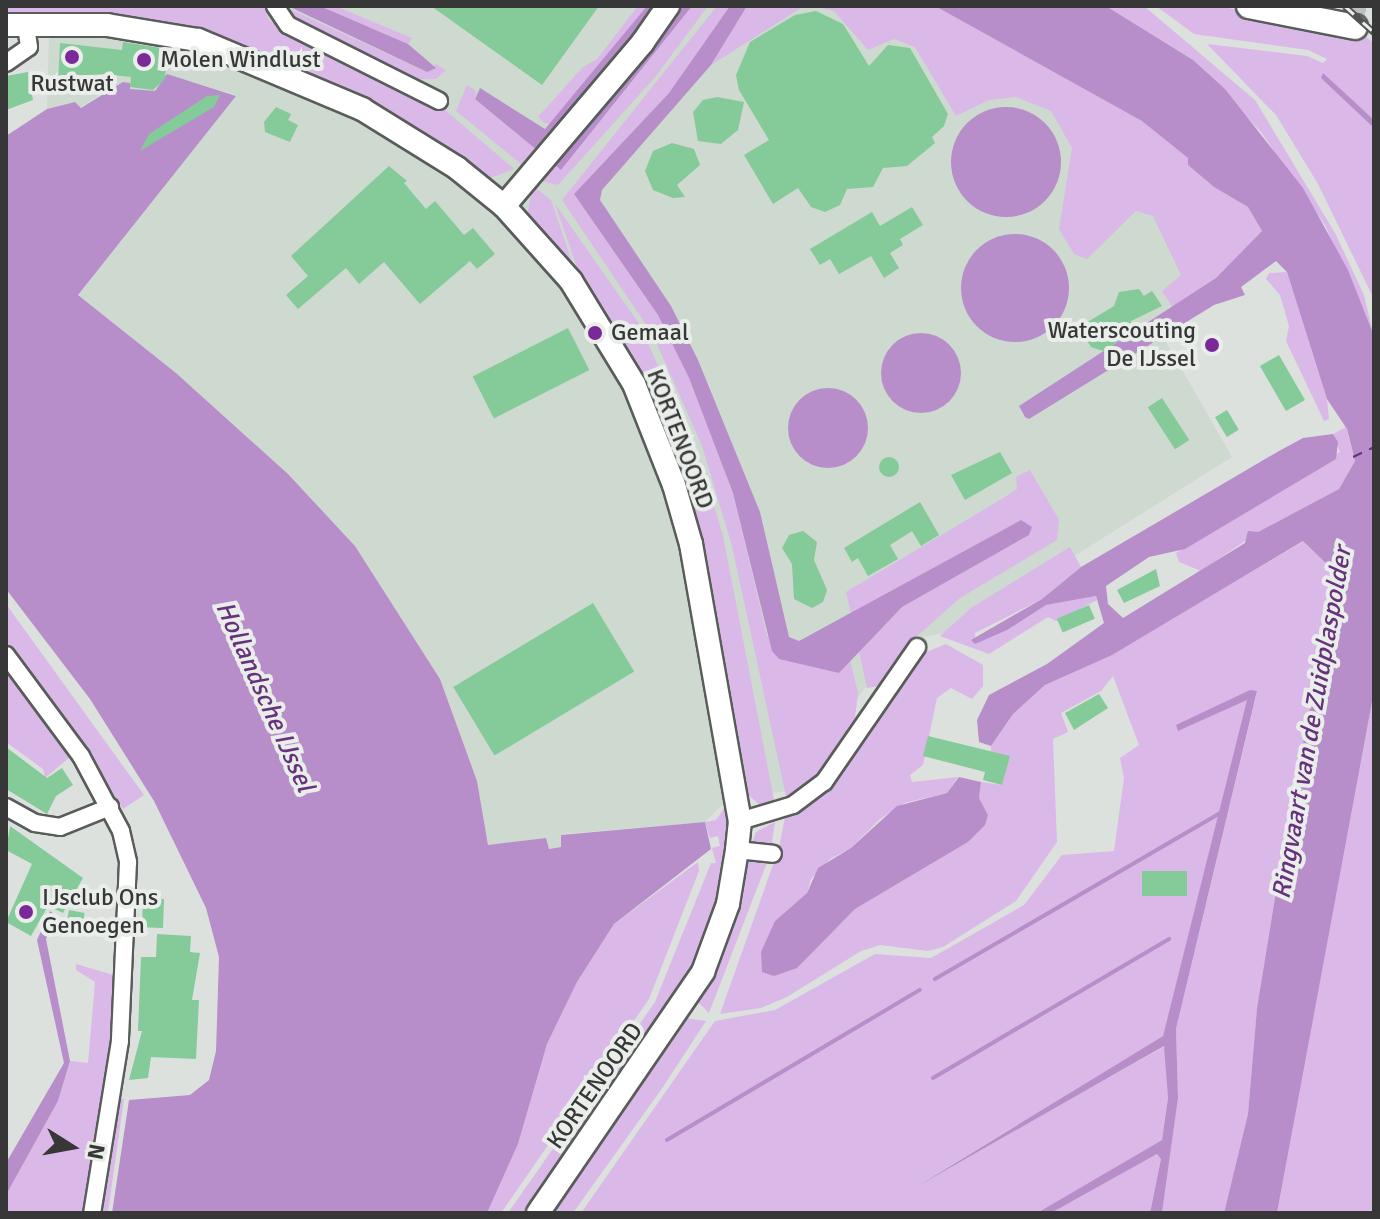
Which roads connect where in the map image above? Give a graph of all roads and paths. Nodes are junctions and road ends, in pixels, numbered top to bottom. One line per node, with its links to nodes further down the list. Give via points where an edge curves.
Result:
1 (275, 6): 7 (street, via 288,25)
2 (668, 6): 8 (street)
3 (1249, 6): 4 (main road, via 1348,21)
4 (1291, 6)
5 (16, 25): 6 (street, via 29,47); 8 (street, KORTENOORD, via 157,30 243,55 362,109 457,168)
6 (6, 63)
7 (439, 101)
8 (504, 206): 13 (street, KORTENOORD, via 571,281 595,319 634,384 674,485 703,605)
9 (917, 647): 13 (street, via 824,782 793,805)
10 (6, 655): 12 (street, via 81,756)
11 (6, 807): 12 (street, via 35,823 60,827)
12 (110, 807): 16 (street, via 128,862 128,895 120,1041)
13 (740, 821): 14 (street, KORTENOORD)
14 (737, 850): 15 (street); 17 (street, KORTENOORD, via 728,904 703,972)
15 (773, 854)
16 (92, 1213)
17 (538, 1213)

